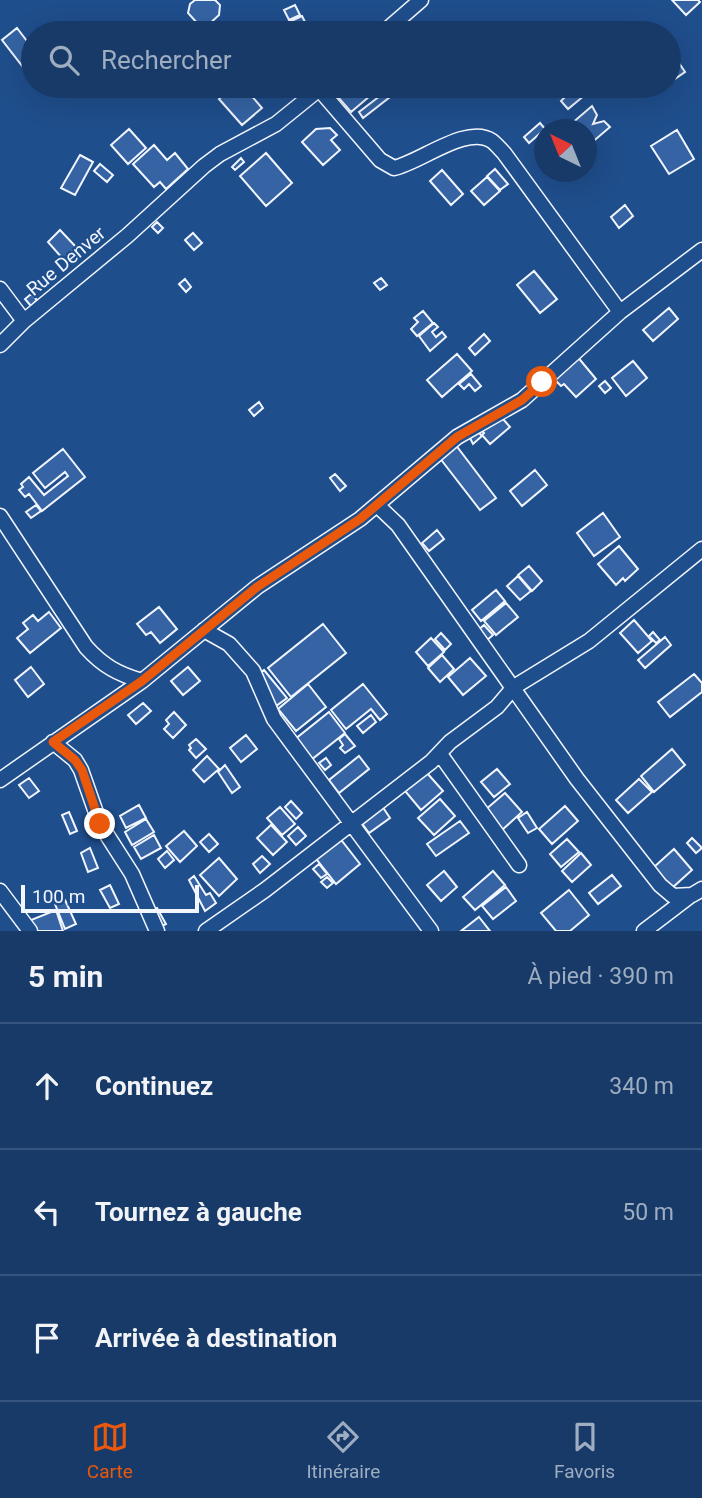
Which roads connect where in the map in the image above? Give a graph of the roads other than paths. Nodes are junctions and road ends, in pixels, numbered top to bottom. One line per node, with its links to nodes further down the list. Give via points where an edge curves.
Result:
1 (421, 0): 2 (street)
2 (397, 21)
3 (308, 98): 8 (street, Rue Denver, via 275,124 204,166)
4 (329, 98): 7 (street, via 380,160 394,168 464,137 491,140)
5 (702, 250): 7 (street)
6 (0, 289): 8 (street)
7 (620, 312): 10 (street, via 522,400 457,437)
8 (24, 321): 9 (street, Rue Denver)
9 (0, 345)
10 (377, 505): 13 (street, via 257,587); 15 (street, via 398,525)
11 (0, 516): 14 (street, via 97,659 111,670)
12 (702, 549): 15 (street, via 589,641)
13 (204, 630): 14 (street); 19 (street, via 229,645 253,671 274,719)
14 (142, 681): 16 (street)
15 (514, 687): 17 (street); 22 (street, via 577,779 660,885 673,896)
16 (53, 742): 18 (street); 24 (street, via 82,770 100,824 132,874)
17 (440, 754): 19 (street); 20 (street)
18 (0, 780)
19 (352, 822): 25 (street); 26 (street)
20 (519, 866)
21 (0, 891): 23 (street)
22 (697, 892): 27 (street)
23 (30, 931)
24 (157, 931)
25 (206, 931)
26 (431, 931)
27 (643, 931)

